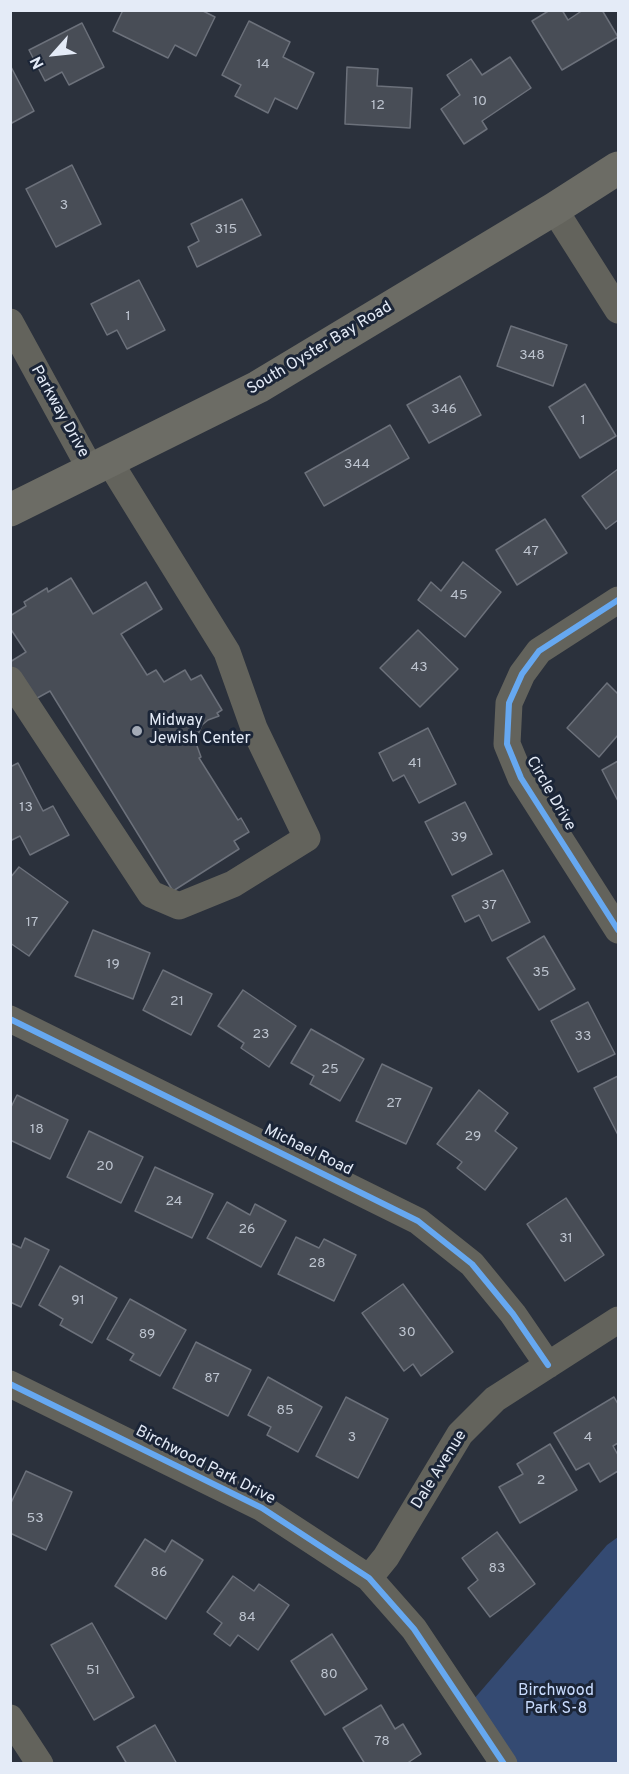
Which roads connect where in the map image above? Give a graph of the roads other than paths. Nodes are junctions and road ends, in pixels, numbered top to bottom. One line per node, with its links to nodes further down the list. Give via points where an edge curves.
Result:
1 (618, 168): 2 (main road, South Oyster Bay Road)
2 (554, 209): 3 (street); 5 (main road, South Oyster Bay Road, via 258,387)
3 (618, 310)
4 (10, 322): 5 (street, Parkway Drive)
5 (100, 465): 6 (main road, South Oyster Bay Road); 8 (street, Parkway Drive, via 227,651 254,728 307,838 233,884 179,906 150,894)
6 (10, 510)
7 (618, 600): 9 (street, Circle Drive, via 539,651 509,702 507,744 521,778)
8 (10, 680)
9 (618, 930)
10 (10, 1019): 12 (street, Michael Road, via 418,1221 472,1264)
11 (618, 1320): 12 (street, Dale Avenue)
12 (548, 1365): 14 (street, Dale Avenue, via 495,1399 460,1434 386,1557)
13 (10, 1384): 14 (street, Birchwood Park Drive, via 262,1508)
14 (369, 1578): 17 (street, Birchwood Park Drive, via 414,1629)
15 (10, 1718): 16 (street)
16 (40, 1764)
17 (504, 1764)

